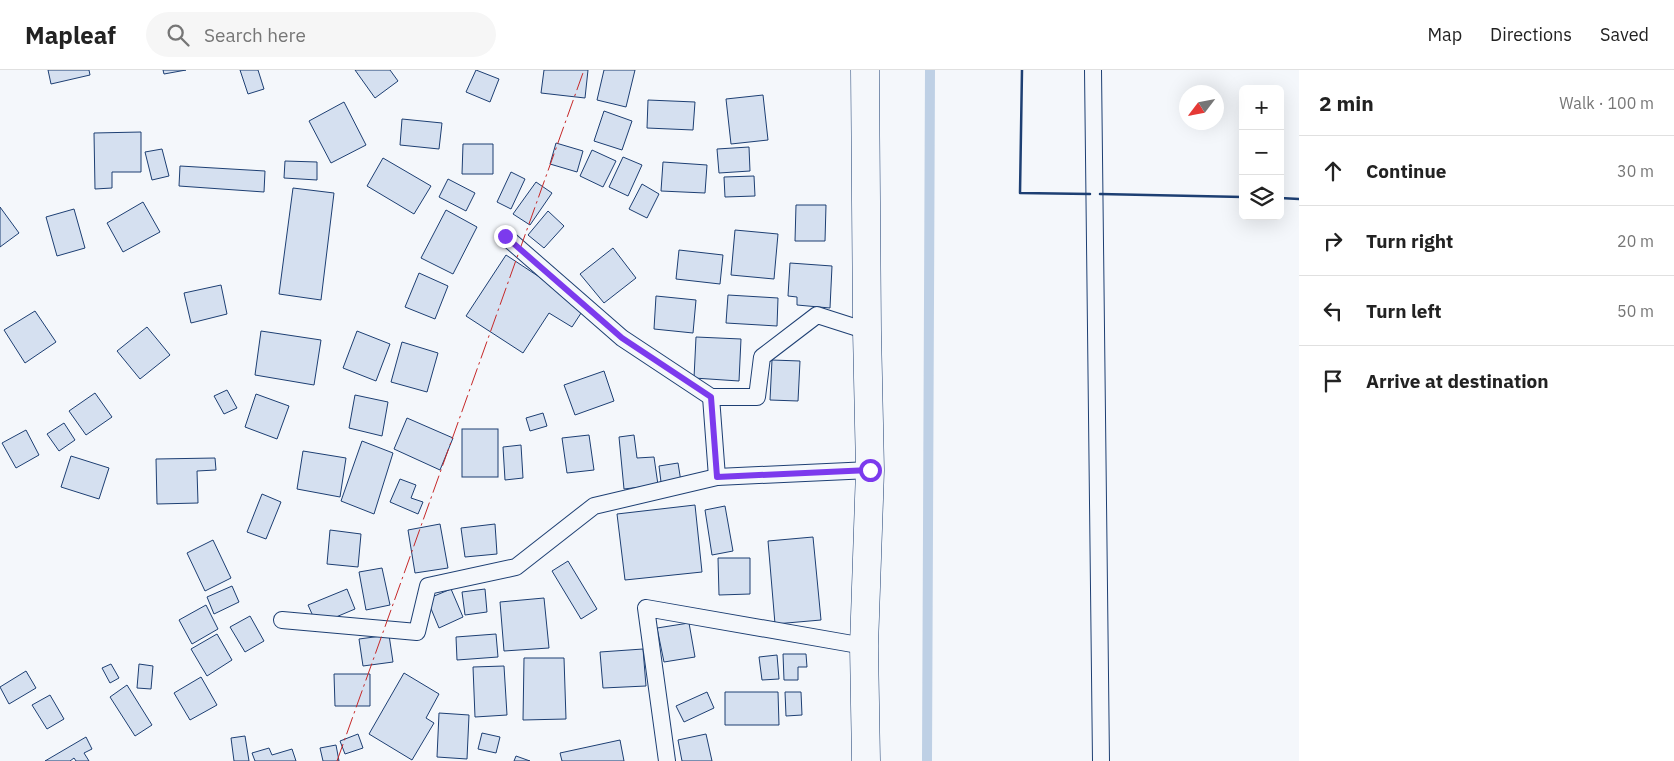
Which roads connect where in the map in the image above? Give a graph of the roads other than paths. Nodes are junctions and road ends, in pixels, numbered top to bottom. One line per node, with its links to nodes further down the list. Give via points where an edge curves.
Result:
1 (865, 70): 4 (street)
2 (1093, 70): 12 (lane)
3 (505, 236): 5 (lane, via 622,338)
4 (866, 331): 5 (lane, via 817,315 762,357 757,397); 6 (street)
5 (711, 397): 7 (lane)
6 (870, 470): 7 (lane); 9 (street)
7 (717, 477): 8 (lane, via 594,506 516,567 428,586 417,632)
8 (282, 620)
9 (864, 646): 10 (lane, via 646,608); 11 (street)
10 (667, 761)
11 (866, 761)
12 (1101, 761)

